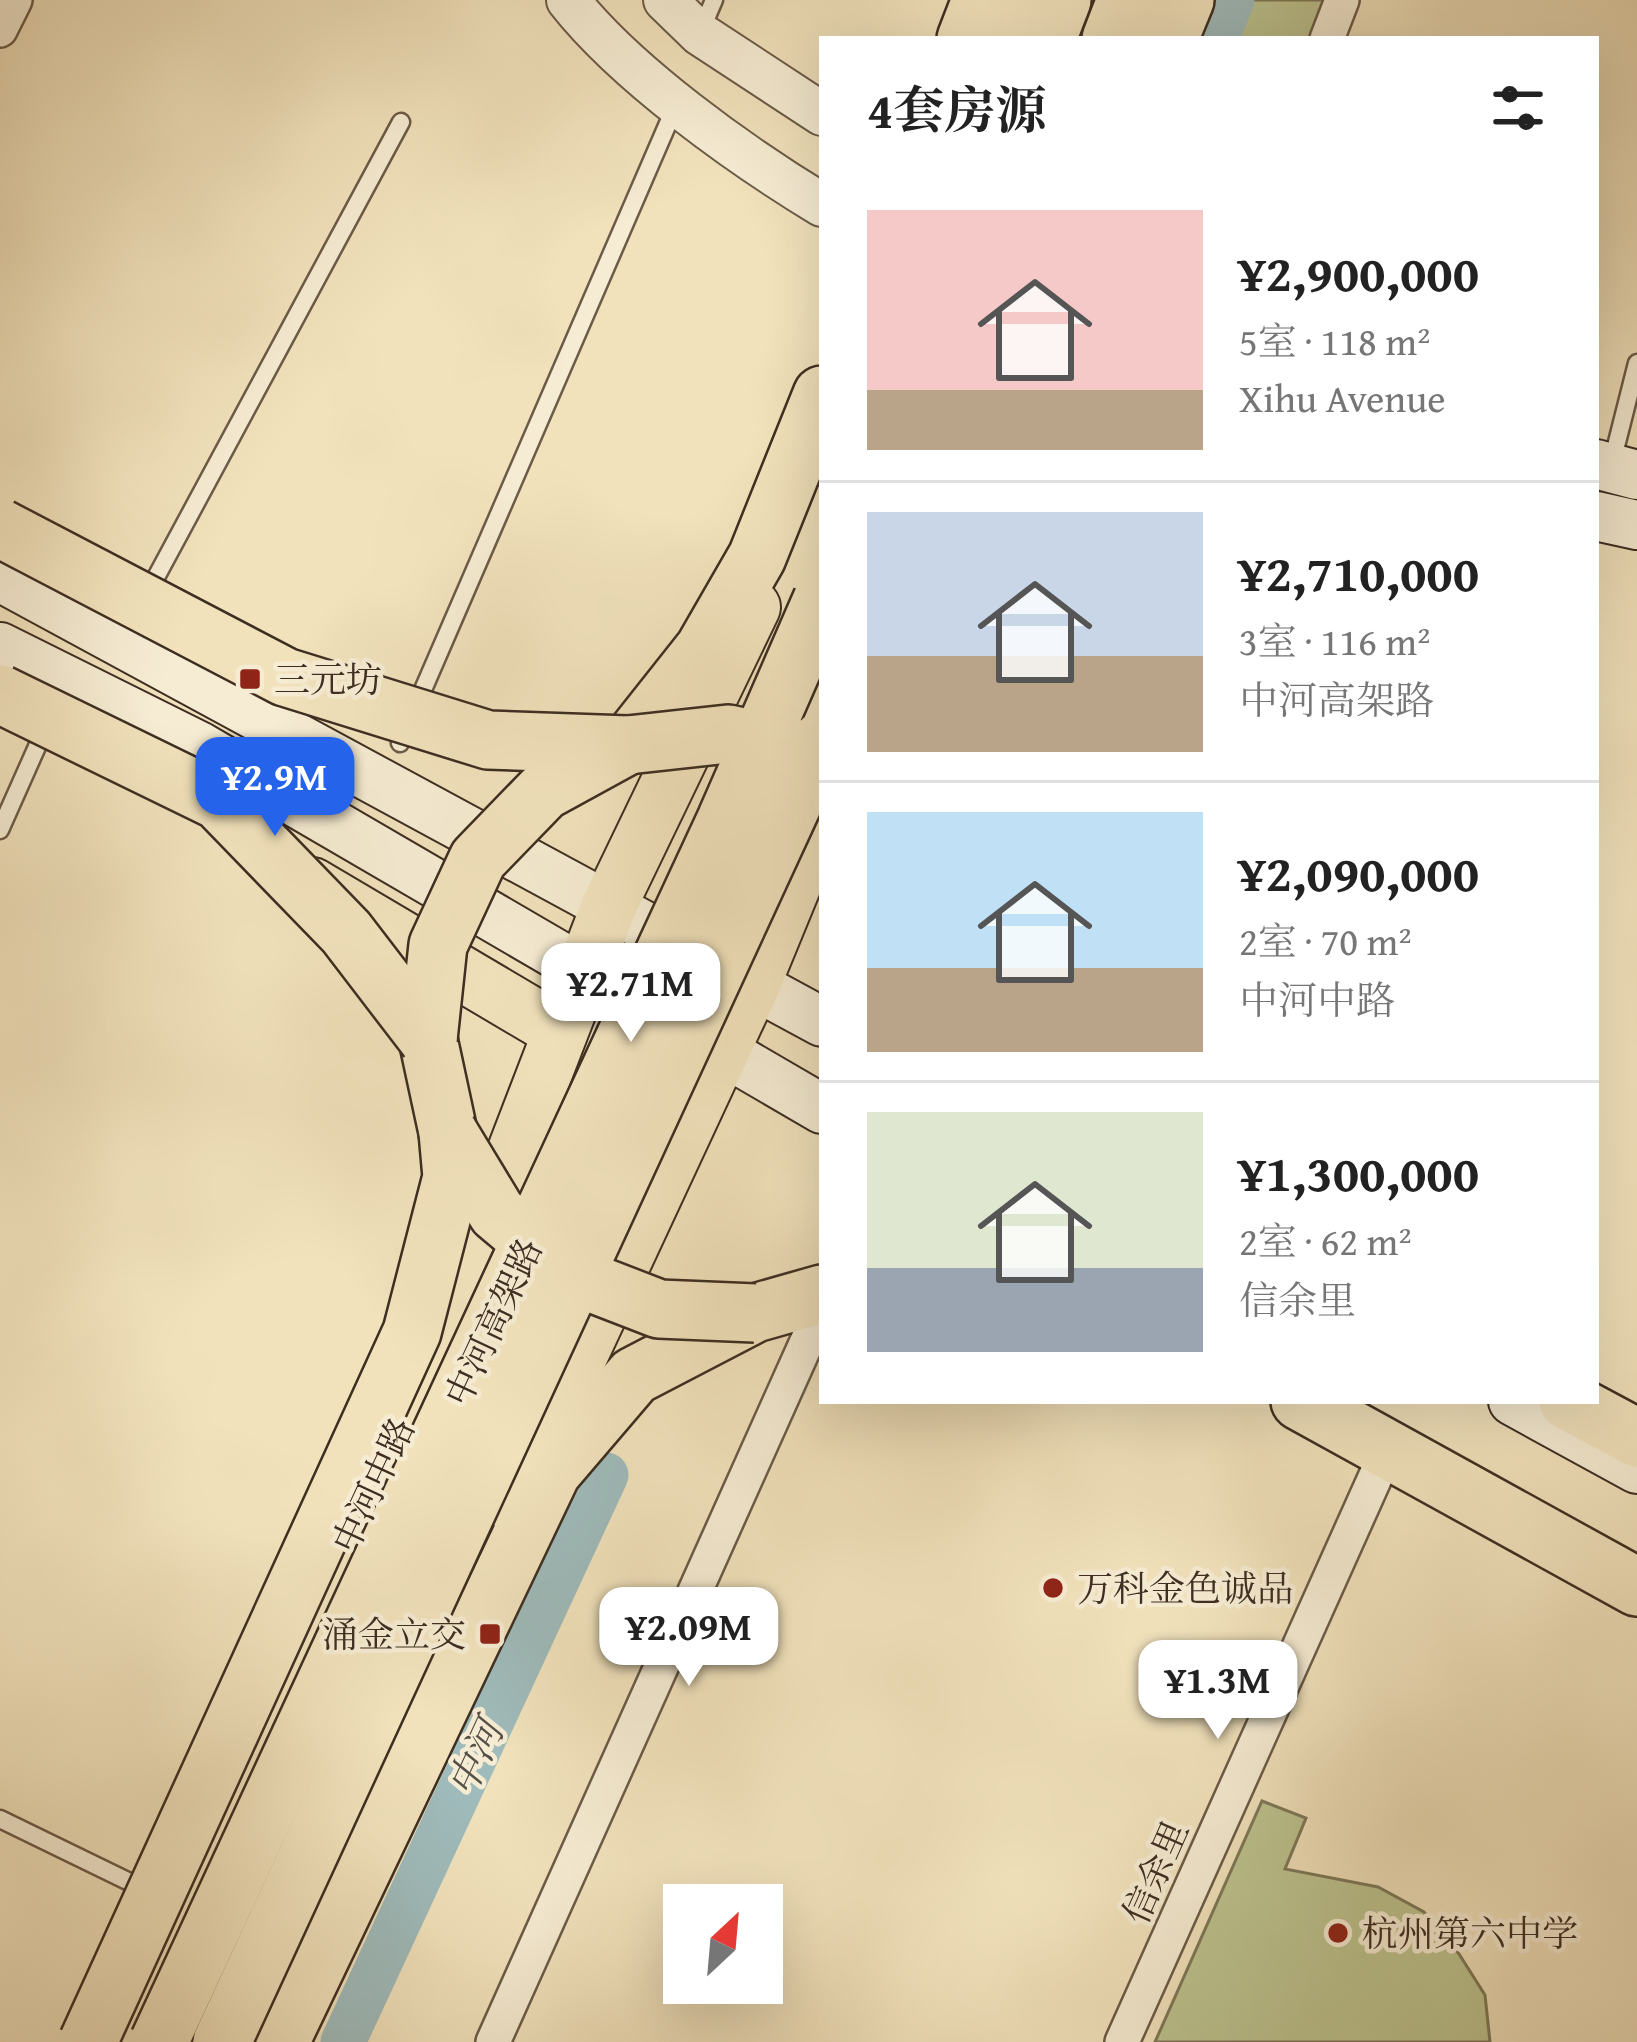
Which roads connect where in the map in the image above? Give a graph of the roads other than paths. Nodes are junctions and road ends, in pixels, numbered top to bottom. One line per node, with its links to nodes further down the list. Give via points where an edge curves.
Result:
1 (15, 0): 12 (street)
2 (568, 0): 20 (street)
3 (665, 0): 11 (street)
4 (981, 0): 13 (highway)
5 (1028, 0): 14 (main road)
6 (1062, 0): 15 (highway)
7 (1126, 0): 16 (highway)
8 (1154, 0): 17 (main road)
9 (1184, 0): 18 (highway)
10 (1342, 0): 19 (street)
11 (707, 17): 21 (street)
12 (0, 31)
13 (967, 36)
14 (1013, 36)
15 (1048, 36)
16 (1112, 36)
17 (1140, 36)
18 (1170, 36)
19 (1328, 36)
20 (677, 104): 23 (street); 37 (lane)
21 (819, 112)
22 (401, 122): 32 (lane)
23 (819, 203)
24 (1637, 363): 26 (lane)
25 (819, 402): 38 (highway, via 757,557 704,649)
26 (1614, 469)
27 (819, 470): 43 (main road, 中河中路)
28 (1599, 517): 29 (main road)
29 (1637, 525)
30 (0, 528): 38 (highway, bridge, via 285,677 488,740)
31 (0, 577): 43 (main road)
32 (147, 594)
33 (819, 607): 68 (highway, 中河高架路, bridge)
34 (0, 647): 44 (main road, via 199,746)
35 (0, 698): 47 (main road); 48 (highway, bridge, via 220,801 346,932)
36 (40, 740): 42 (lane)
37 (400, 743)
38 (628, 745): 40 (highway, bridge, via 728,734); 48 (highway, bridge, via 544,791 478,859 438,945)
39 (819, 747): 69 (highway, 中河高架路, bridge)
40 (819, 752)
41 (819, 823): 45 (main road)
42 (0, 830)
43 (609, 906): 44 (main road, 中河中路); 45 (main road)
44 (583, 968): 47 (main road, 中河中路); 49 (main road)
45 (753, 984): 46 (main road); 49 (main road)
46 (819, 1020)
47 (559, 1031): 65 (main road, 中河中路, via 459,1296)
48 (428, 1039): 51 (highway)
49 (720, 1048): 50 (main road); 70 (main road)
50 (819, 1107)
51 (448, 1132): 53 (highway, bridge, via 497,1214 571,1275 659,1310); 66 (highway, bridge, via 452,1177 412,1331)
52 (819, 1295): 53 (highway)
53 (754, 1313): 71 (highway, via 634,1376 552,1472)
54 (819, 1315): 72 (street)
55 (1305, 1404): 63 (highway)
56 (1348, 1404): 62 (main road)
57 (1518, 1404): 60 (main road)
58 (1574, 1404): 59 (highway)
59 (1637, 1438)
60 (1637, 1469)
61 (1378, 1471): 73 (street, 信余里)
62 (1637, 1564)
63 (1637, 1587)
64 (0, 1819): 65 (lane)
65 (181, 1907): 67 (main road, 中河中路)
66 (88, 2042)
67 (119, 2042)
68 (159, 2042)
69 (222, 2042)
70 (254, 2042)
71 (280, 2042)
72 (494, 2042)
73 (1121, 2042)

